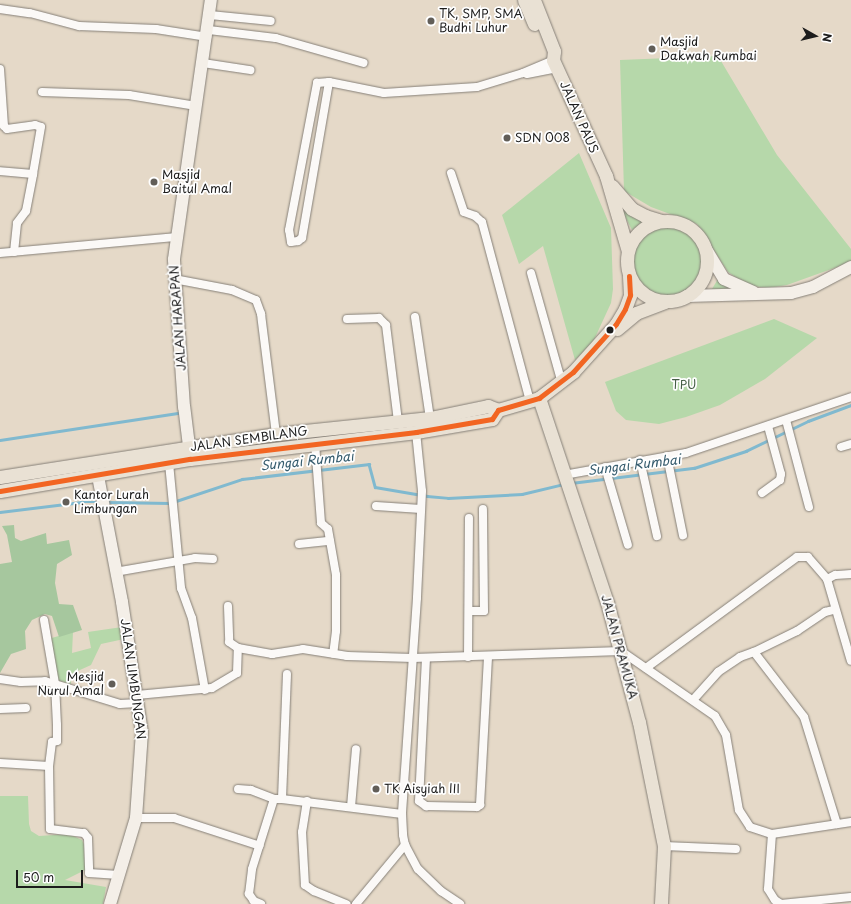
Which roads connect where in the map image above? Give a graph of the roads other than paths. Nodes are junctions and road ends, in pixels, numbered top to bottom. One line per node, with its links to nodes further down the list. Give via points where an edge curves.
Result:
1 (211, 0): 5 (street, JALAN HARAPAN)
2 (524, 0): 8 (main road, JALAN PAUS, via 547,54)
3 (534, 0): 8 (main road, JALAN PAUS, via 554,51)
4 (0, 9): 7 (street, via 30,13 79,26 156,28)
5 (210, 16): 6 (street); 7 (street, JALAN HARAPAN)
6 (271, 21)
7 (208, 34): 9 (street, JALAN HARAPAN); 10 (street, via 276,38)
8 (554, 62): 14 (street, via 477,87 384,93); 22 (main road, JALAN PAUS)
9 (203, 63): 12 (street); 16 (street, JALAN HARAPAN)
10 (364, 63)
11 (0, 69): 13 (street)
12 (250, 70)
13 (0, 79): 21 (street, via 4,126 7,129 35,125 41,127)
14 (329, 82): 17 (street, via 319,82 314,88); 18 (street)
15 (42, 92): 16 (street, via 129,95)
16 (196, 106): 24 (street, JALAN HARAPAN)
17 (300, 167): 18 (street); 18 (street, via 289,230 291,242 302,238)
18 (314, 169)
19 (0, 170): 21 (street)
20 (451, 173): 41 (street, via 464,212 482,222)
21 (33, 174): 27 (street, via 26,211 17,223)
22 (606, 176): 23 (main road, JALAN PAUS, via 618,195 632,208); 26 (main road, JALAN PAUS)
23 (660, 221): 25 (main road, via 671,220 689,227); 26 (main road, via 641,230)
24 (177, 237): 27 (street); 32 (street, JALAN HARAPAN)
25 (706, 249): 33 (street, via 724,279); 34 (main road, via 703,279)
26 (628, 251): 31 (main road)
27 (14, 252): 28 (street)
28 (0, 253)
29 (851, 267): 33 (street, via 813,287 791,293)
30 (531, 274): 39 (street)
31 (630, 276): 35 (main road, via 645,295); 38 (main road, JALAN SEMBILANG, via 630,295 625,309)
32 (174, 279): 48 (street, via 232,290 256,300 261,314); 51 (street, JALAN HARAPAN)
33 (763, 295): 34 (street, via 716,293)
34 (687, 296): 35 (main road)
35 (666, 301): 38 (main road, JALAN SEMBILANG, via 636,313)
36 (415, 317): 43 (street)
37 (347, 319): 44 (street, via 379,318 386,325)
38 (597, 346): 39 (main road, JALAN SEMBILANG, via 573,372)
39 (561, 380): 41 (main road, JALAN SEMBILANG)
40 (851, 397): 46 (street)
41 (534, 399): 42 (main road, JALAN SEMBILANG); 57 (main road, JALAN PRAMUKA)
42 (492, 412): 43 (main road, JALAN SEMBILANG); 47 (main road, JALAN SEMBILANG)
43 (430, 418): 44 (main road, JALAN SEMBILANG)
44 (398, 422): 48 (main road, JALAN SEMBILANG)
45 (768, 426): 46 (street); 53 (street, via 686,454); 61 (street, via 781,474 780,480)
46 (788, 427): 63 (street)
47 (416, 432): 49 (main road, JALAN SEMBILANG); 64 (street)
48 (276, 434): 51 (main road, JALAN SEMBILANG)
49 (316, 443): 55 (main road, JALAN SEMBILANG); 69 (street, via 321,523 327,526)
50 (851, 444): 52 (street)
51 (189, 446): 59 (main road, JALAN SEMBILANG)
52 (841, 447)
53 (667, 456): 54 (street); 67 (street)
54 (640, 460): 56 (street); 68 (street)
55 (169, 463): 58 (main road, JALAN SEMBILANG); 73 (street)
56 (606, 470): 57 (street); 71 (street)
57 (564, 475): 82 (main road, JALAN PRAMUKA)
58 (98, 476): 60 (main road, JALAN SEMBILANG); 74 (street, JALAN LIMBUNGAN)
59 (0, 477)
60 (0, 491)
61 (762, 493)
62 (376, 506): 64 (street)
63 (809, 507)
64 (421, 509): 87 (street)
65 (483, 509): 79 (street, via 484,611)
66 (469, 518): 79 (street)
67 (683, 535)
68 (657, 536)
69 (330, 541): 70 (street); 84 (street, via 336,575 336,631)
70 (299, 544)
71 (628, 545)
72 (213, 559): 73 (street)
73 (178, 561): 74 (street); 94 (street, via 181,588 192,618)
74 (115, 572): 95 (street, JALAN LIMBUNGAN)
75 (851, 574): 76 (street)
76 (827, 579): 78 (street); 90 (street, via 808,557 798,557)
77 (228, 606): 81 (street, via 229,642)
78 (834, 610): 83 (street, via 825,612 797,631); 89 (street)
79 (469, 611): 86 (street)
80 (44, 620): 93 (street)
81 (238, 648): 84 (street, via 272,654 303,649); 94 (street, via 238,674)
82 (621, 650): 85 (street); 90 (street); 113 (main road, JALAN PRAMUKA, via 655,789)
83 (754, 652): 96 (street, via 740,657 718,672); 109 (street, via 804,717)
84 (333, 654): 87 (street)
85 (488, 656): 86 (street); 88 (street, via 480,805 477,807 426,806 419,801)
86 (468, 657): 88 (street)
87 (413, 658): 88 (street); 106 (street)
88 (426, 658)
89 (851, 661)
90 (646, 668): 96 (street)
91 (287, 674): 103 (street)
92 (0, 679): 93 (street, via 21,682 38,680)
93 (56, 684): 95 (street, via 120,704); 101 (street, via 57,741 52,742)
94 (205, 690): 95 (street)
95 (138, 699): 107 (street, JALAN LIMBUNGAN, via 142,751)
96 (693, 700): 110 (street, via 715,716 726,735 739,810 750,827)
97 (26, 708): 98 (street)
98 (0, 709)
99 (356, 749): 105 (street)
100 (0, 763): 101 (street)
101 (49, 766): 115 (street, via 50,829 84,833 88,838 89,873)
102 (238, 789): 103 (street, via 251,790)
103 (278, 799): 104 (street); 112 (street)
104 (307, 801): 105 (street); 119 (street, via 302,832 306,884 314,891)
105 (351, 807): 106 (street)
106 (402, 814): 111 (street)
107 (136, 818): 112 (street, via 174,818); 115 (street, JALAN LIMBUNGAN)
108 (851, 822): 109 (street)
109 (837, 824): 110 (street)
110 (772, 834): 116 (street, via 768,889 775,900 781,904)
111 (404, 845): 120 (street); 121 (street, via 418,869 440,891)
112 (260, 846): 118 (street, via 252,868 249,894 254,901)
113 (664, 846): 114 (street); 122 (main road, JALAN PRAMUKA)
114 (736, 850)
115 (119, 875): 117 (street, JALAN LIMBUNGAN)
116 (851, 897)
117 (110, 904)
118 (261, 904)
119 (346, 904)
120 (356, 904)
121 (460, 904)
122 (661, 904)

